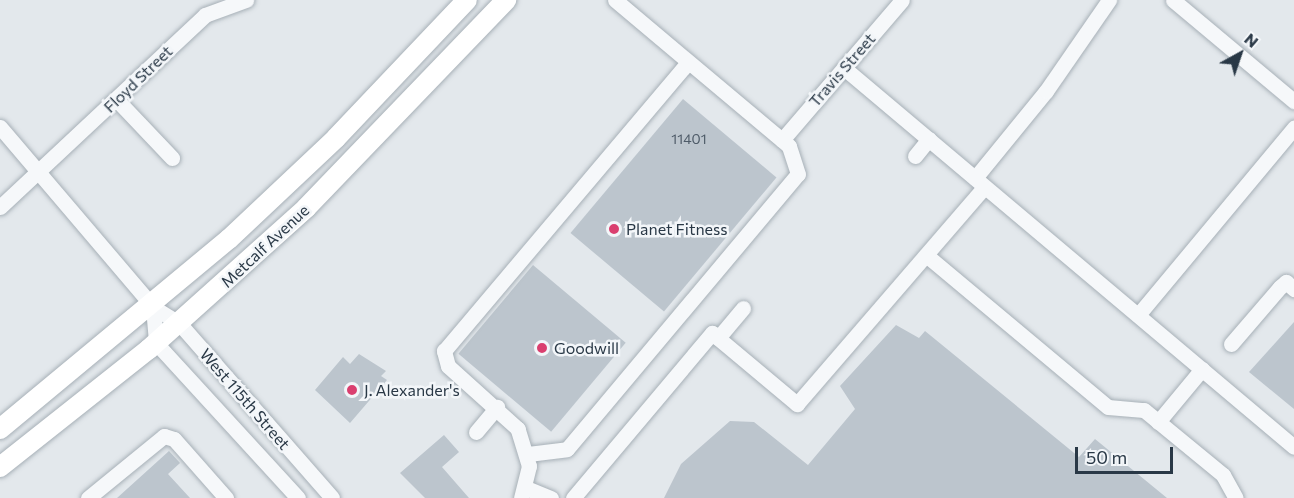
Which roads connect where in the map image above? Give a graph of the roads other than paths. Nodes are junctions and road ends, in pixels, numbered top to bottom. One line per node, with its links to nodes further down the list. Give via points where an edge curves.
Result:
1 (246, 0): 10 (street, Floyd Street, via 205,15)
2 (467, 0): 23 (main road, Metcalf Avenue, via 336,138)
3 (506, 0): 26 (main road, Metcalf Avenue, via 345,171)
4 (615, 0): 8 (street)
5 (1109, 0): 19 (street)
6 (1173, 0): 11 (street)
7 (895, 2): 9 (street, Travis Street)
8 (688, 62): 14 (street); 31 (street, via 444,351 448,366)
9 (844, 68): 14 (street, Travis Street); 15 (street)
10 (117, 100): 17 (street); 18 (street, Floyd Street)
11 (1294, 100)
12 (0, 127): 18 (street, West 115th Street)
13 (1294, 128): 25 (street)
14 (782, 140): 36 (street, via 798,159 795,180 567,448)
15 (929, 140): 16 (street); 19 (street)
16 (915, 156)
17 (172, 158)
18 (40, 174): 20 (street, Floyd Street); 23 (street, West 115th Street)
19 (979, 182): 21 (street); 25 (street)
20 (0, 207)
21 (926, 255): 27 (street, via 798,404); 32 (street, via 1108,407 1144,410)
22 (1291, 281): 29 (street)
23 (153, 307): 26 (street, West 115th Street); 28 (street); 33 (main road, Metcalf Avenue)
24 (743, 308): 27 (street)
25 (1138, 315): 30 (street)
26 (179, 323): 28 (main road, Metcalf Avenue); 42 (street, West 115th Street)
27 (718, 338): 44 (street, via 712,333)
28 (156, 343): 37 (main road, Metcalf Avenue); 41 (street, West 115th Street)
29 (1232, 344)
30 (1202, 369): 32 (street); 35 (street)
31 (497, 407): 34 (street); 36 (street, via 518,429)
32 (1158, 422): 45 (street, via 1223,475)
33 (0, 429)
34 (476, 432)
35 (1294, 447)
36 (528, 454): 38 (street)
37 (0, 467)
38 (524, 493): 43 (street)
39 (88, 498): 40 (street, via 164,436 174,439)
40 (226, 498)
41 (298, 498)
42 (332, 498)
43 (551, 498)
44 (573, 498)
45 (1236, 498)

